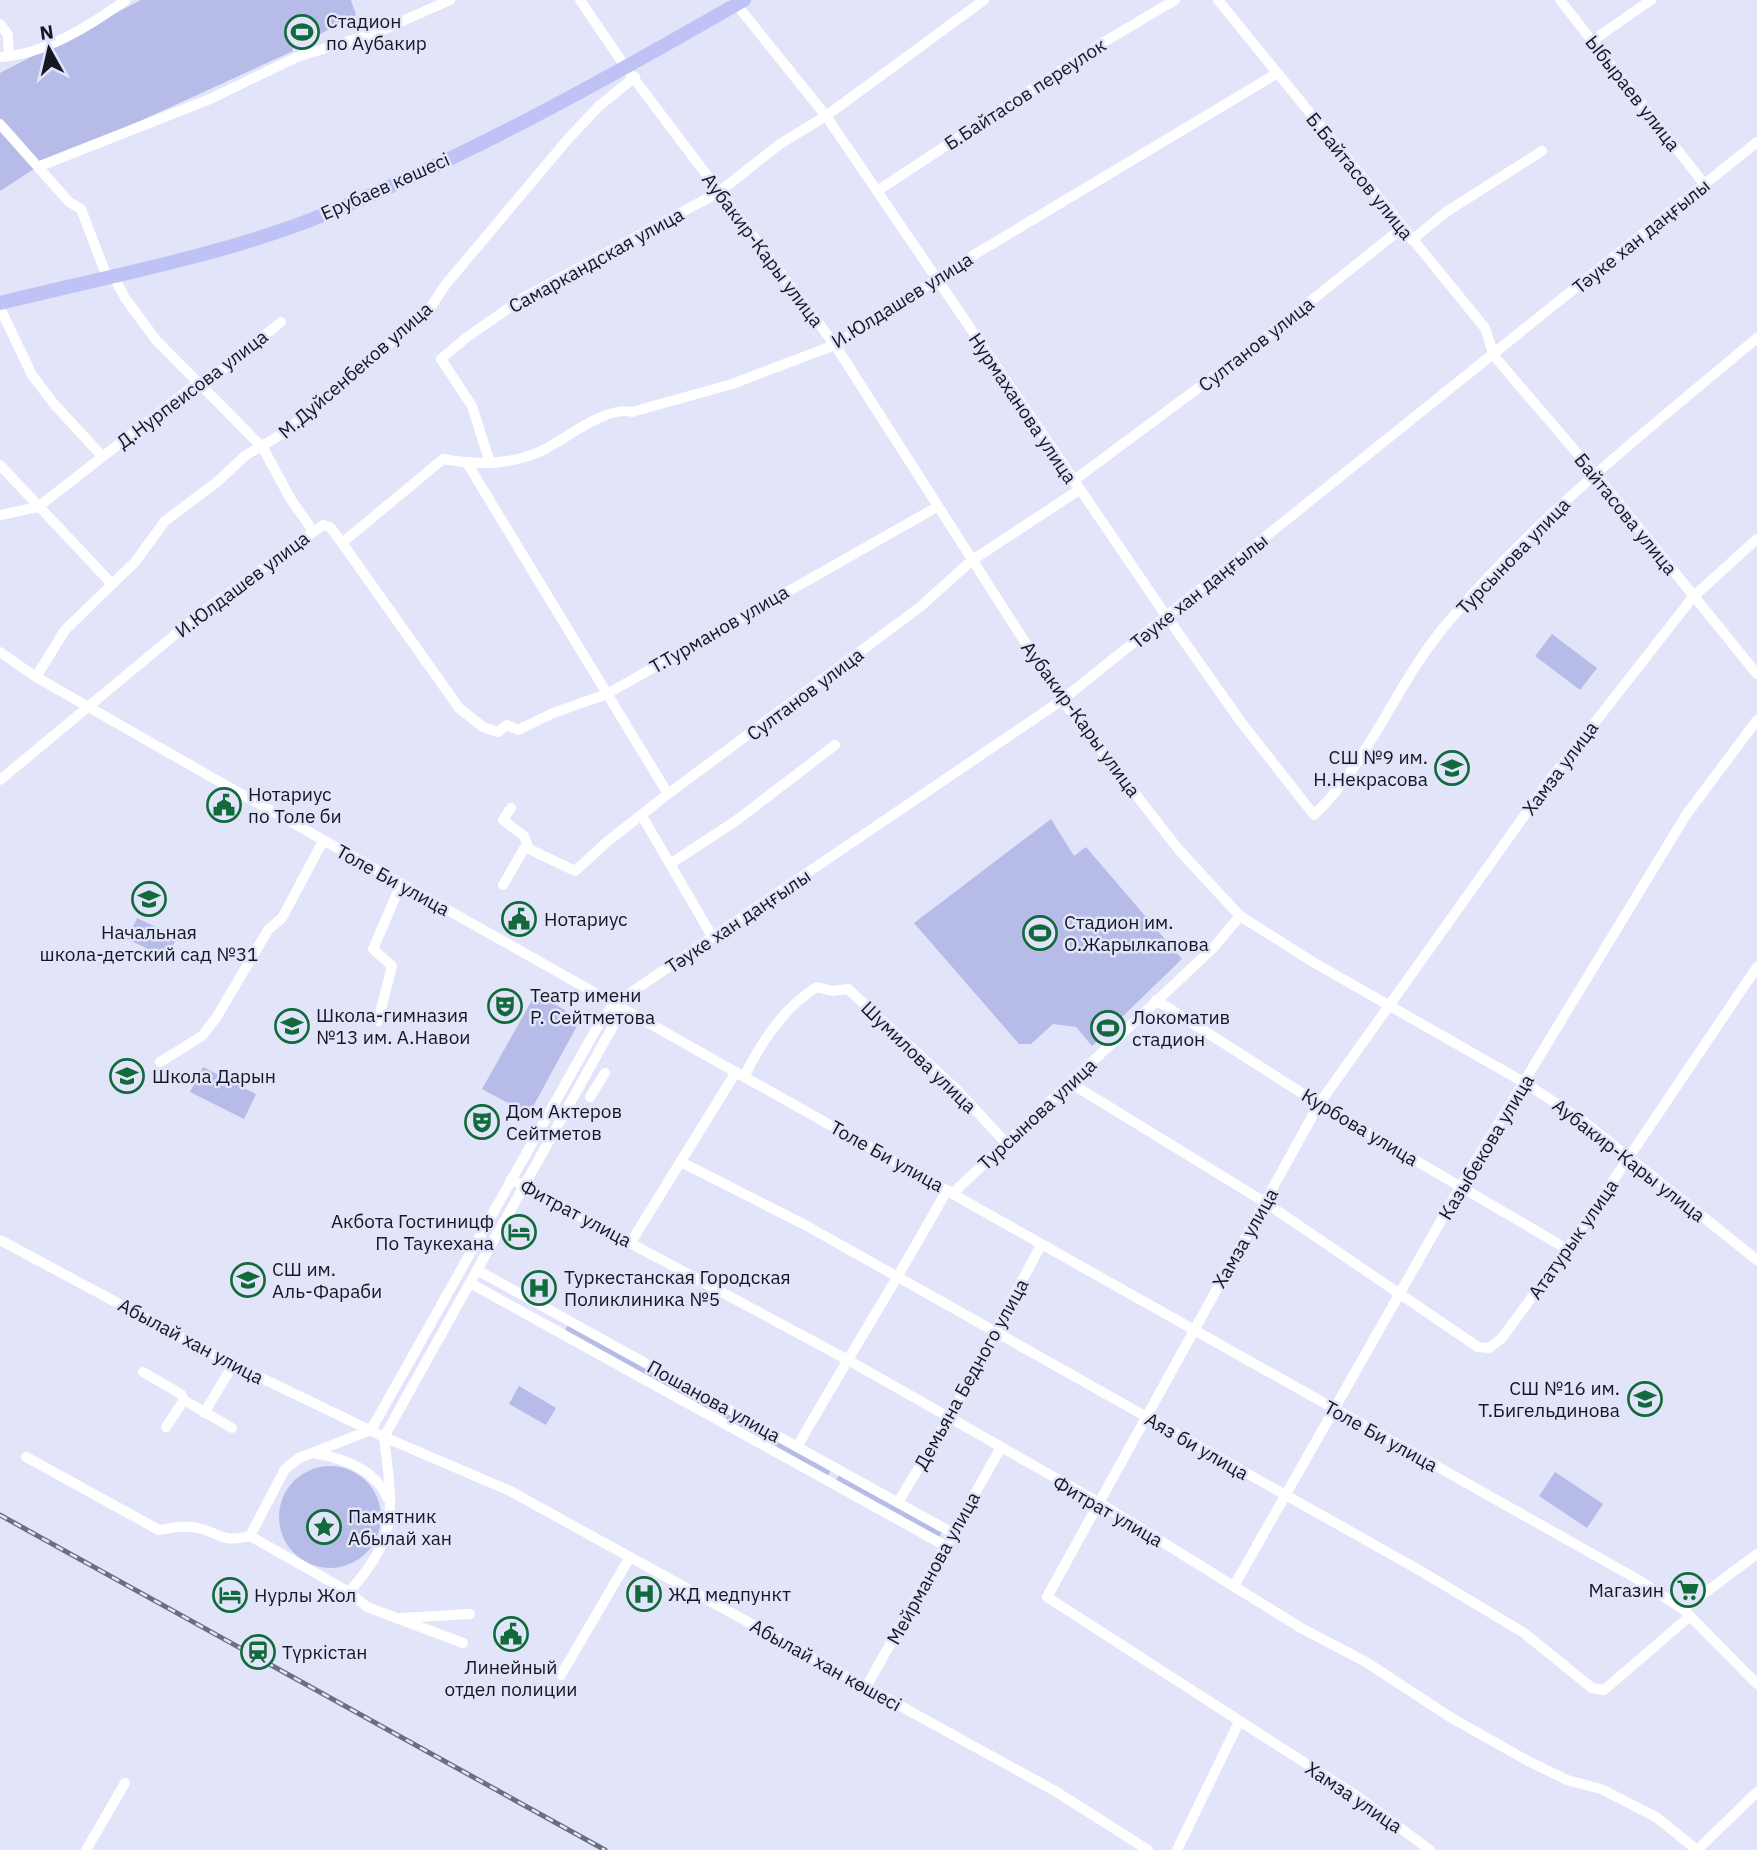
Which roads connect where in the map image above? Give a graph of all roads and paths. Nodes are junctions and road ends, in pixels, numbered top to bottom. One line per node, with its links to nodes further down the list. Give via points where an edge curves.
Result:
1 (126, 0): 12 (street, via 53,43)
2 (450, 0): 19 (street, via 369,36 297,57 211,99)
3 (580, 0): 13 (street, Аубакир-Кары улица)
4 (984, 0): 15 (street, Самаркандская улица)
5 (1175, 0): 21 (street, Б.Байтасов переулок)
6 (1218, 0): 14 (street, Б.Байтасов улица)
7 (1560, 0): 11 (street, Ыбыраев улица)
8 (1651, 0): 11 (street)
9 (738, 2): 13 (main road, Ерубаев көшесі); 15 (street, Нурмаханова улица)
10 (0, 24): 12 (street, via 8,35)
11 (1592, 41): 20 (street, Ыбыраев улица)
12 (5, 57)
13 (630, 72): 22 (street, Аубакир-Кары улица); 25 (main road, Ерубаев көшесі, via 313,219 198,256); 33 (street, М.Дуйсенбеков улица, via 568,139 428,311)
14 (1276, 74): 23 (street, Б.Байтасов улица); 26 (street, И.Юлдашев улица)
15 (826, 116): 21 (street, Нурмаханова улица); 22 (street, Самаркандская улица, via 780,144)
16 (0, 124): 19 (street)
17 (1757, 142): 20 (street, Тәуке хан даңғылы)
18 (1542, 151): 24 (street, via 1446,212)
19 (40, 166): 25 (street, via 69,202 81,209)
20 (1705, 185): 31 (street, Тәуке хан даңғылы)
21 (877, 191): 26 (street, Нурмаханова улица)
22 (719, 192): 30 (street, Аубакир-Кары улица); 35 (street, Самаркандская улица, via 525,297 441,359 472,406)
23 (1402, 229): 24 (street, Б.Байтасов улица); 39 (street, Султанов улица)
24 (1412, 240): 31 (street, Б.Байтасов улица, via 1485,328)
25 (110, 276): 27 (main road, Ерубаев көшесі); 32 (street, via 156,340)
26 (936, 280): 30 (street, И.Юлдашев улица); 39 (street, Нурмаханова улица)
27 (0, 305): 34 (street, Д.Нурпеисова улица, via 32,375)
28 (281, 323): 32 (street, Д.Нурпеисова улица)
29 (1757, 338): 38 (street, Турсынова улица)
30 (835, 345): 35 (street, И.Юлдашев улица, via 732,384 632,412 622,410 590,422 537,453); 41 (street, Аубакир-Кары улица)
31 (1494, 356): 38 (street, Байтасова улица); 49 (street, Тәуке хан даңғылы)
32 (200, 384): 33 (street); 34 (street, Д.Нурпеисова улица)
33 (262, 448): 43 (street); 47 (street, М.Дуйсенбеков улица, via 246,455 165,521)
34 (102, 456): 40 (street, Д.Нурпеисова улица)
35 (490, 463): 36 (street, И.Юлдашев улица)
36 (467, 464): 45 (street, И.Юлдашев улица, via 443,458); 53 (street)
37 (0, 465): 40 (street)
38 (1595, 474): 48 (street, Байтасова улица); 61 (street, Турсынова улица, via 1443,628 1358,763 1333,798)
39 (1076, 485): 46 (street, Султанов улица); 49 (street, Нурмаханова улица)
40 (38, 507): 42 (street, Д.Нурпеисова улица); 47 (street)
41 (937, 507): 46 (street, Аубакир-Кары улица); 53 (street, Т.Турманов улица)
42 (0, 515)
43 (313, 531): 45 (street, И.Юлдашев улица, via 323,525 331,528); 55 (street, И.Юлдашев улица, via 201,613)
44 (1757, 538): 48 (street, Хамза улица)
45 (342, 543): 53 (street, Т.Турманов улица, via 459,708 483,727 498,732 507,725 518,730)
46 (971, 561): 54 (street, Аубакир-Кары улица); 59 (street, Султанов улица, via 920,607)
47 (112, 584): 52 (street, М.Дуйсенбеков улица, via 65,629)
48 (1693, 597): 51 (street, Байтасова улица); 72 (street, Хамза улица, via 1549,781)
49 (1167, 617): 54 (street, Тәуке хан даңғылы); 61 (street, Нурмаханова улица)
50 (0, 652): 52 (street, Толе Би улица)
51 (1757, 674)
52 (36, 677): 55 (street, Толе Би улица)
53 (607, 694): 59 (street)
54 (1062, 700): 68 (street, Аубакир-Кары улица, via 1179,850); 69 (street, Тәуке хан даңғылы)
55 (87, 706): 58 (street, И.Юлдашев улица); 63 (street, Толе Би улица)
56 (1757, 720): 78 (street, Казыбекова улица, via 1686,815)
57 (835, 744): 65 (street, via 737,820)
58 (0, 780)
59 (668, 794): 62 (street, Султанов улица)
60 (511, 808): 64 (street, Султанов улица, via 503,820 524,836)
61 (1314, 815)
62 (642, 816): 64 (street, Султанов улица, via 575,871); 65 (street)
63 (323, 841): 66 (street, Толе Би улица); 75 (street, via 282,918 268,930 216,1018 202,1036)
64 (530, 849): 67 (street, via 525,846)
65 (670, 864): 69 (street)
66 (401, 884): 73 (street, Толе Би улица); 74 (street, via 373,948 392,966)
67 (503, 885)
68 (1240, 916): 71 (street, Турсынова улица, via 1214,947); 72 (street, Аубакир-Кары улица)
69 (713, 938): 73 (street, Тәуке хан даңғылы)
70 (1757, 967): 83 (street, Ататурык улица)
71 (1156, 1000): 79 (street, Турсынова улица); 81 (street, Курбова улица)
72 (1389, 1003): 78 (street, Аубакир-Кары улица); 81 (street, Хамза улица)
73 (614, 1004): 77 (street, Толе Би улица); 85 (street, Тәуке хан даңғылы); 86 (street, via 613,1026)
74 (378, 1021)
75 (160, 1062)
76 (605, 1073): 80 (street)
77 (740, 1074): 82 (street, Шумилова улица, via 802,996 817,987 848,989 957,1090); 84 (street, Шумилова улица); 88 (street, Толе Би улица)
78 (1525, 1083): 83 (street, Аубакир-Кары улица); 87 (street, Казыбекова улица)
79 (1072, 1084): 82 (street, Турсынова улица); 89 (street)
80 (590, 1097)
81 (1319, 1104): 87 (street, Курбова улица); 89 (street, Хамза улица)
82 (1005, 1142): 88 (street, Турсынова улица)
83 (1628, 1158): 93 (street, Ататурык улица); 94 (street, Аубакир-Кары улица)
84 (681, 1161): 91 (street, Шумилова улица); 96 (street, Аяз би улица, via 807,1226)
85 (511, 1179): 86 (street, Фитрат улица); 111 (street, Тәуке хан даңғылы)
86 (524, 1185): 91 (street, Фитрат улица); 95 (street)
87 (1460, 1187): 93 (street, Курбова улица); 98 (street, Казыбекова улица)
88 (950, 1191): 92 (street, Толе Би улица); 96 (street, Турсынова улица)
89 (1266, 1203): 98 (street); 99 (street, Хамза улица)
90 (0, 1240): 102 (street, Абылай хан улица)
91 (631, 1242): 101 (street, Фитрат улица)
92 (1041, 1245): 99 (street, Толе Би улица); 100 (street, Демьяна Бедного улица)
93 (1567, 1249): 98 (street, Ататурык улица, via 1502,1338 1489,1348 1478,1347)
94 (1757, 1260)
95 (477, 1270): 97 (street); 113 (street, Пошанова улица)
96 (898, 1280): 100 (street, Аяз би улица); 101 (street, Турсынова улица)
97 (470, 1283): 112 (street); 123 (street, Пошанова улица)
98 (1398, 1295): 105 (street, Казыбекова улица)
99 (1194, 1327): 105 (street, Толе Би улица); 107 (street, Хамза улица)
100 (996, 1332): 107 (street, Аяз би улица); 108 (street, Демьяна Бедного улица)
101 (848, 1360): 108 (street, Фитрат улица); 113 (street, Турсынова улица)
102 (233, 1365): 106 (street); 111 (street, Абылай хан улица)
103 (142, 1372): 104 (street)
104 (184, 1400): 106 (street); 109 (street)
105 (1335, 1411): 117 (street, Казыбекова улица); 128 (street, Толе Би улица, via 1637,1579)
106 (204, 1413): 110 (street)
107 (1145, 1416): 117 (street, Аяз би улица); 119 (street, Хамза улица)
108 (948, 1420): 114 (street, Фитрат улица); 118 (street, Демьяна Бедного улица)
109 (166, 1427)
110 (232, 1428)
111 (371, 1430): 112 (street, Абылай хан улица); 115 (street)
112 (384, 1437): 120 (street); 125 (street, Абылай хан көшесі, via 510,1491)
113 (797, 1447): 118 (street, Пошанова улица)
114 (1000, 1449): 119 (street, Фитрат улица); 121 (street, Мейрманова улица)
115 (313, 1453): 120 (street, via 338,1457 373,1476); 122 (street, via 285,1469)
116 (26, 1457): 122 (street, via 159,1530 200,1528 229,1541)
117 (1286, 1498): 126 (street, Казыбекова улица); 128 (street, Аяз би улица, via 1524,1633 1592,1688 1604,1690)
118 (898, 1502): 121 (street, Пошанова улица)
119 (1098, 1502): 126 (street, Фитрат улица); 135 (street, Хамза улица, via 1046,1597)
120 (392, 1508): 127 (street, via 391,1523 375,1557)
121 (951, 1532): 123 (street, Мейрманова улица)
122 (250, 1536): 127 (street)
123 (944, 1545): 134 (street, Мейрманова улица)
124 (1757, 1555): 128 (street)
125 (630, 1557): 132 (street); 134 (street, Абылай хан көшесі)
126 (1234, 1586): 142 (street, Фитрат улица, via 1528,1762 1601,1789 1656,1818)
127 (349, 1592): 130 (street, via 367,1607)
128 (1686, 1613): 133 (street, Толе Би улица)
129 (470, 1614): 130 (street)
130 (397, 1619): 131 (street)
131 (463, 1643)
132 (561, 1675)
133 (1757, 1684)
134 (866, 1687): 139 (street, Абылай хан көшесі, via 1055,1791)
135 (1239, 1722): 140 (street); 141 (street, Хамза улица, via 1358,1797)
136 (125, 1783): 138 (street)
137 (1757, 1793): 142 (street)
138 (86, 1850)
139 (1148, 1850)
140 (1177, 1850)
141 (1430, 1850)
142 (1697, 1850)

